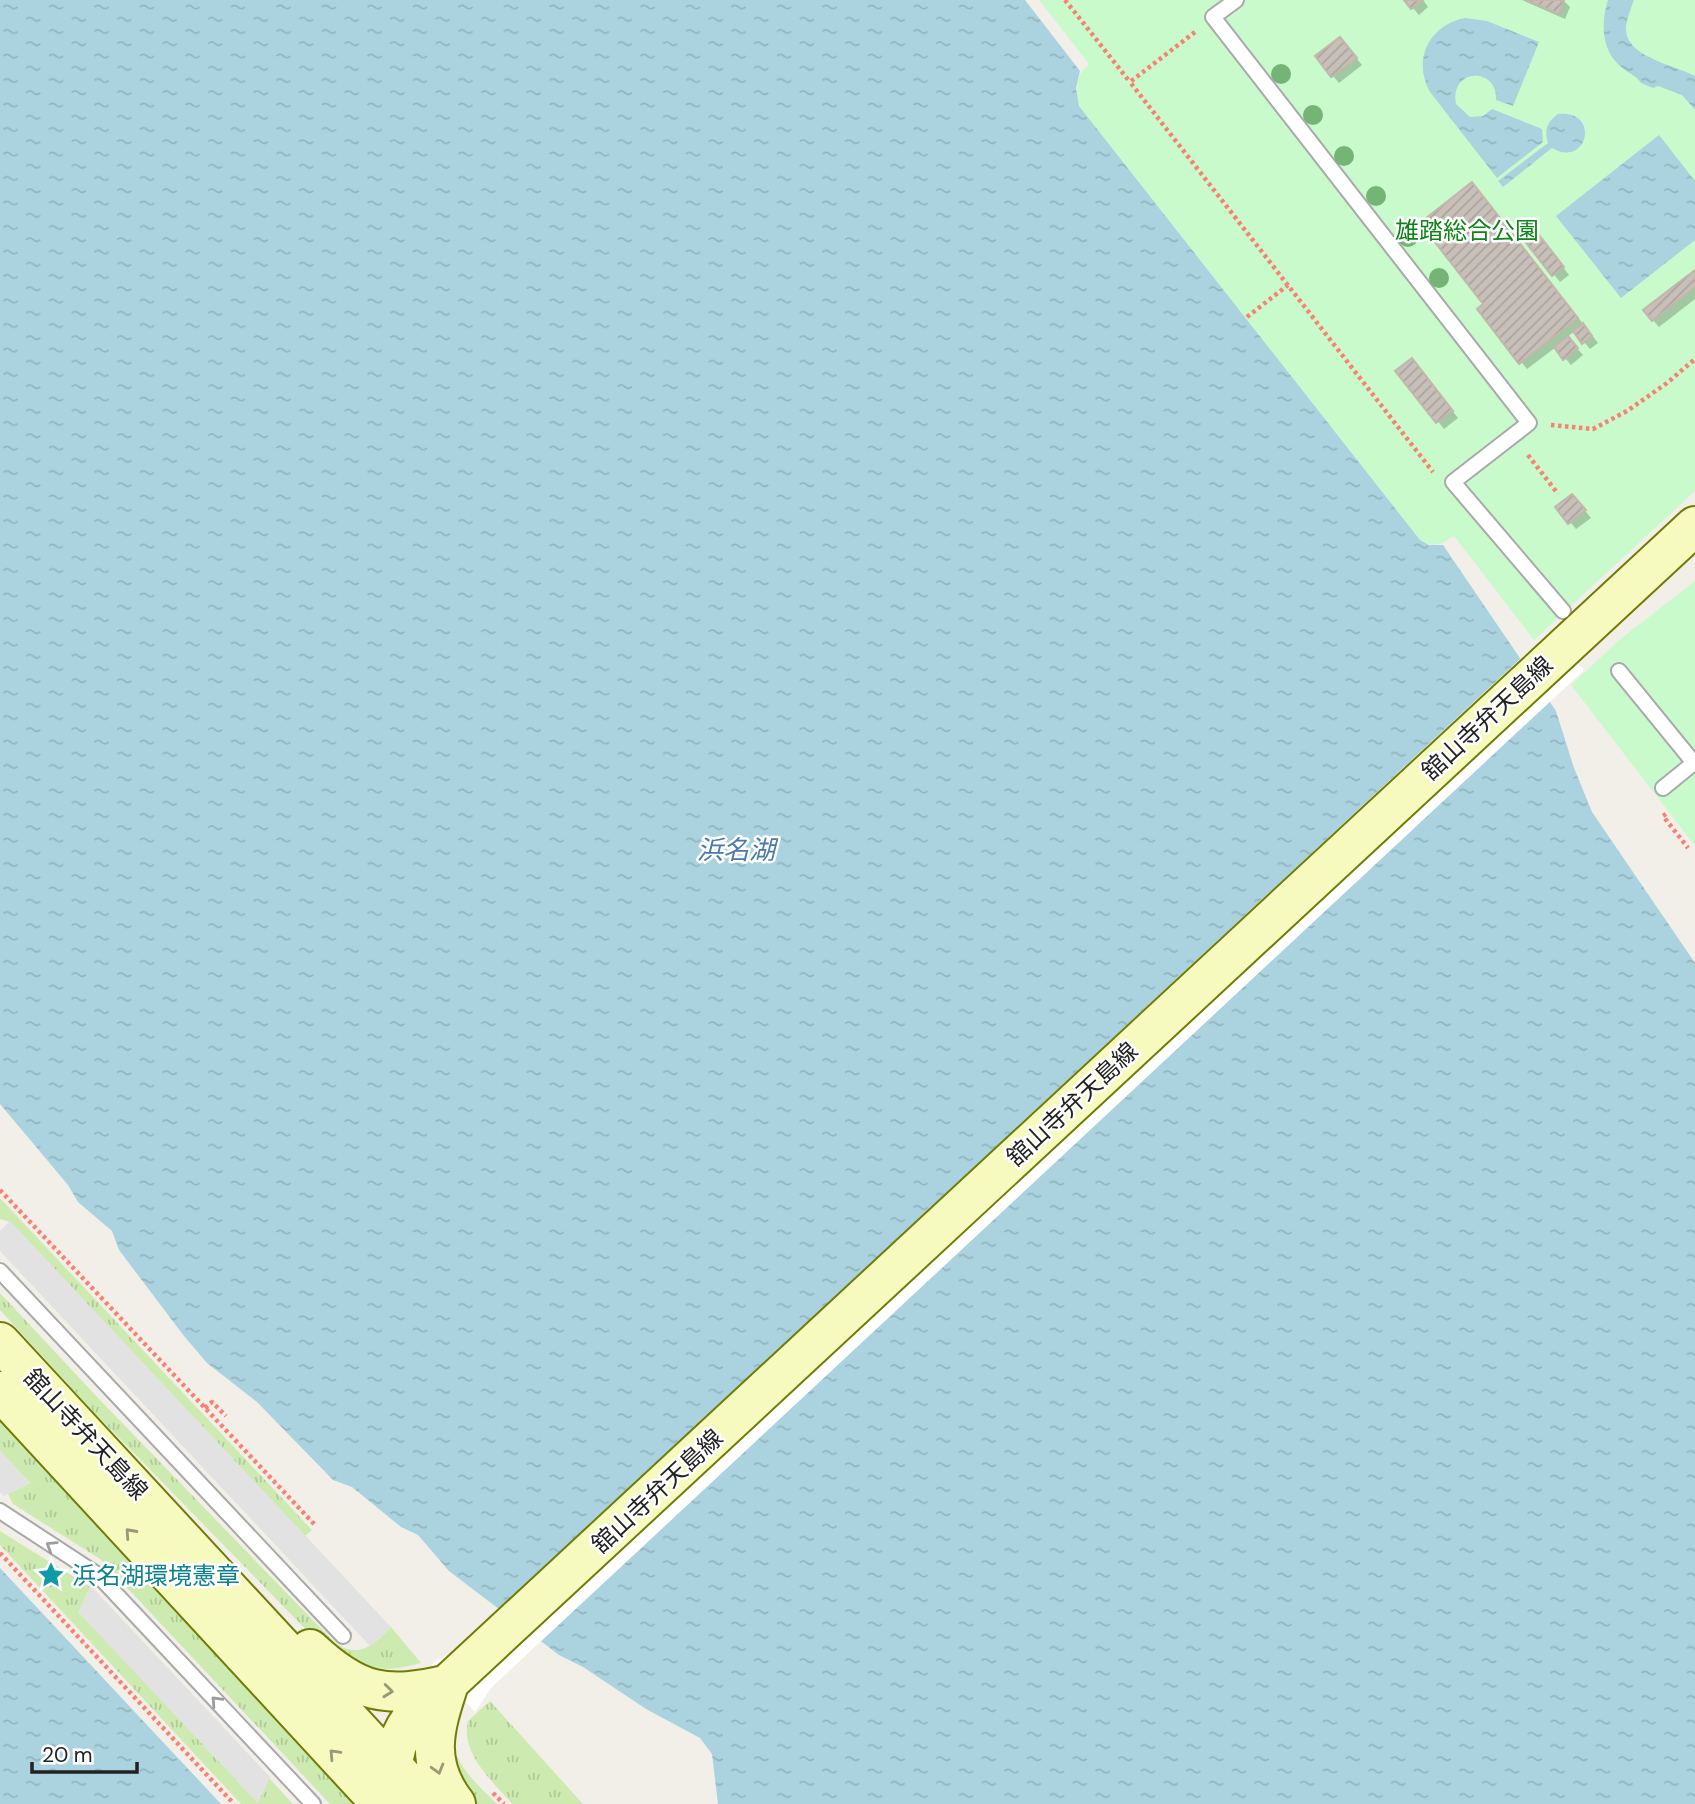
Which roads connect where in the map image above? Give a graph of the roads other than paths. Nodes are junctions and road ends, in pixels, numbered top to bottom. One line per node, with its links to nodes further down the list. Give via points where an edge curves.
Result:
1 (1236, 0): 3 (lane, via 1213,17 1529,423 1453,482)
2 (1695, 526): 3 (main road, 舘山寺弁天島線)
3 (1563, 629): 13 (main road, 舘山寺弁天島線)
4 (1619, 671): 5 (lane)
5 (1694, 762): 6 (lane)
6 (1663, 788)
7 (0, 1271): 12 (lane)
8 (0, 1342): 10 (main road, 舘山寺弁天島線)
9 (0, 1391): 14 (main road, 舘山寺弁天島線, one-way to 9)
10 (112, 1463): 13 (main road, one-way to 13, via 338,1673 386,1692 406,1693); 16 (main road, 舘山寺弁天島線)
11 (0, 1511): 18 (lane, one-way to 11, via 98,1575)
12 (343, 1636)
13 (449, 1684): 15 (main road, 舘山寺弁天島線); 22 (main road, one-way to 22, via 435,1731 434,1755 440,1778)
14 (284, 1700): 16 (main road); 19 (main road, 舘山寺弁天島線, one-way to 14)
15 (412, 1717): 16 (main road); 17 (main road, via 401,1732)
16 (350, 1720): 17 (main road, 舘山寺弁天島線)
17 (393, 1765): 20 (main road); 21 (main road, 舘山寺弁天島線)
18 (313, 1804)
19 (381, 1804)
20 (399, 1804)
21 (428, 1804)
22 (456, 1804)

